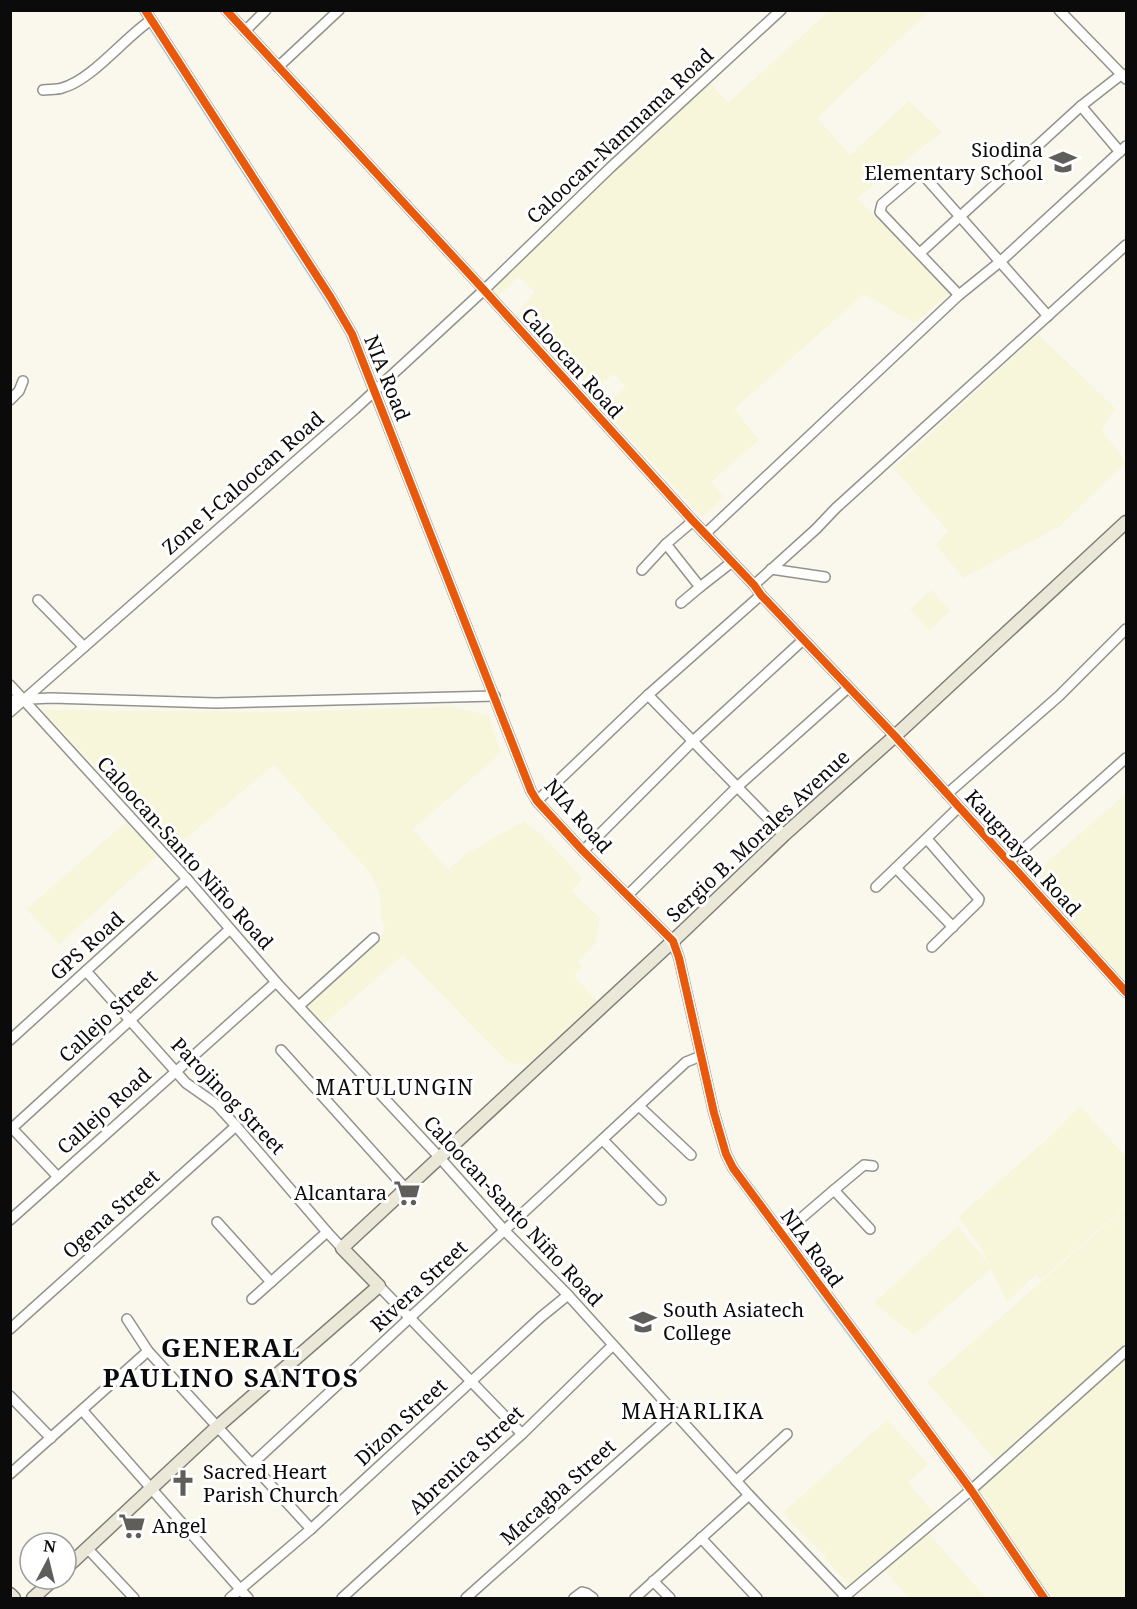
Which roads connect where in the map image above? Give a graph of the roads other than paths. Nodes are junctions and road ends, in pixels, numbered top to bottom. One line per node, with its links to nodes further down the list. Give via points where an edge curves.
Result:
1 (145, 10): 7 (street, NIA Road)
2 (226, 10): 8 (street, Caloocan Road)
3 (266, 10): 8 (street)
4 (339, 10): 9 (street)
5 (781, 10): 18 (street, Caloocan-Namnama Road)
6 (1059, 10): 10 (street)
7 (151, 20): 11 (street, via 74,82); 22 (street, NIA Road, via 343,318)
8 (245, 31): 9 (street, Caloocan Road)
9 (278, 67): 18 (street, Caloocan Road)
10 (1124, 77): 12 (street)
11 (43, 90)
12 (1081, 106): 13 (street); 14 (street)
13 (1123, 149): 17 (street)
14 (961, 216): 16 (street); 16 (street, via 919,174 882,204 882,217); 17 (street)
15 (1126, 245): 20 (street)
16 (920, 253): 19 (street)
17 (1001, 261): 19 (street); 20 (street)
18 (484, 290): 22 (street, Zone I-Caloocan Road); 24 (street, Caloocan Road)
19 (959, 295): 26 (street)
20 (1048, 316): 29 (street)
21 (23, 381): 23 (street)
22 (375, 390): 39 (street, Zone I-Caloocan Road); 43 (street, NIA Road)
23 (10, 400)
24 (693, 521): 26 (street, Caloocan Road); 27 (street)
25 (1126, 522): 47 (main road, Sergio B. Morales Avenue)
26 (705, 534): 28 (street, Caloocan Road)
27 (666, 544): 30 (street); 33 (street)
28 (732, 562): 32 (street, Caloocan Road); 33 (street)
29 (771, 569): 31 (street); 32 (street)
30 (642, 570)
31 (825, 577)
32 (754, 585): 34 (street, Caloocan Road)
33 (700, 587): 36 (street)
34 (761, 595): 38 (street, Caloocan Road); 42 (street)
35 (38, 600): 39 (street)
36 (681, 603)
37 (1126, 629): 51 (street, via 1059,696)
38 (803, 640): 41 (street, Caloocan Road); 48 (street)
39 (84, 647): 45 (street, Zone I-Caloocan Road)
40 (10, 685): 45 (street, Caloocan-Santo Niño Road)
41 (848, 688): 47 (street, Caloocan Road); 50 (street)
42 (648, 695): 48 (street); 52 (street)
43 (495, 696): 45 (street, via 216,703); 52 (street, NIA Road)
44 (10, 700): 45 (street)
45 (24, 700): 46 (street, Zone I-Caloocan Road); 59 (street, Caloocan-Santo Niño Road)
46 (10, 712)
47 (895, 736): 51 (street, Kaugnayan Road); 54 (main road, Sergio B. Morales Avenue)
48 (693, 741): 50 (street); 56 (street)
49 (1126, 758): 57 (street)
50 (736, 787): 54 (street); 61 (street)
51 (947, 794): 53 (street, Kaugnayan Road)
52 (537, 801): 56 (street, NIA Road)
53 (959, 807): 55 (street); 57 (street, Kaugnayan Road)
54 (784, 835): 65 (main road, Sergio B. Morales Avenue)
55 (927, 838): 58 (street); 62 (street, via 979,899)
56 (584, 851): 61 (street, NIA Road)
57 (1009, 862): 69 (street, Kaugnayan Road)
58 (896, 868): 60 (street); 62 (street)
59 (187, 879): 63 (street, Caloocan-Santo Niño Road); 67 (street, GPS Road)
60 (876, 887)
61 (628, 894): 65 (street, NIA Road)
62 (953, 927): 66 (street)
63 (230, 929): 68 (street, Caloocan-Santo Niño Road); 71 (street, Callejo Street)
64 (374, 938): 70 (street)
65 (673, 941): 74 (street, NIA Road); 81 (main road, Sergio B. Morales Avenue)
66 (932, 947)
67 (86, 971): 71 (street, Parojinog Street); 72 (street, GPS Road)
68 (276, 982): 70 (street, Caloocan-Santo Niño Road); 75 (street, Callejo Road)
69 (1126, 992)
70 (299, 1006): 81 (street, Caloocan-Santo Niño Road)
71 (131, 1020): 75 (street, Parojinog Street); 78 (street, Callejo Street)
72 (10, 1040)
73 (281, 1050): 84 (street)
74 (698, 1057): 76 (street, Rivera Street, via 686,1062); 89 (street, NIA Road, via 726,1154)
75 (175, 1071): 77 (street, Parojinog Street); 83 (street, Callejo Road)
76 (639, 1107): 79 (street, Rivera Street); 80 (street)
77 (236, 1126): 92 (street, Parojinog Street); 100 (street, Ogena Street)
78 (11, 1128): 83 (street)
79 (603, 1140): 86 (street); 91 (street, Rivera Street)
80 (691, 1155)
81 (440, 1158): 84 (main road, Sergio B. Morales Avenue); 91 (street, Caloocan-Santo Niño Road)
82 (873, 1166): 85 (street, via 864,1165)
83 (58, 1177): 87 (street, Callejo Road)
84 (406, 1189): 93 (main road, Sergio B. Morales Avenue)
85 (834, 1190): 89 (street, via 792,1226); 90 (street)
86 (661, 1200)
87 (10, 1220)
88 (217, 1222): 94 (street)
89 (776, 1227): 116 (street, NIA Road)
90 (870, 1229)
91 (505, 1231): 96 (street, Caloocan-Santo Niño Road); 98 (street, Rivera Street)
92 (327, 1232): 93 (street, Parojinog Street); 94 (street)
93 (342, 1248): 95 (main road)
94 (271, 1282): 97 (street)
95 (380, 1286): 98 (street); 108 (main road)
96 (568, 1295): 101 (street, Caloocan-Santo Niño Road); 104 (street, Dizon Street)
97 (252, 1299)
98 (411, 1318): 104 (street); 112 (street, Rivera Street)
99 (127, 1319): 102 (street)
100 (10, 1329)
101 (613, 1345): 107 (street, Caloocan-Santo Niño Road); 109 (street, Abrenica Street)
102 (148, 1351): 106 (street); 108 (street)
103 (1126, 1351): 116 (street)
104 (471, 1382): 109 (street); 118 (street, Dizon Street)
105 (10, 1396): 111 (street)
106 (82, 1410): 111 (street); 115 (street)
107 (675, 1412): 114 (street, Caloocan-Santo Niño Road); 131 (street, Macagba Street)
108 (217, 1427): 112 (street); 115 (main road)
109 (522, 1434): 130 (street, Abrenica Street)
110 (787, 1434): 114 (street)
111 (51, 1438): 113 (street)
112 (252, 1464): 118 (street)
113 (10, 1474)
114 (736, 1480): 117 (street, Caloocan-Santo Niño Road)
115 (151, 1488): 120 (main road); 123 (street)
116 (971, 1490): 125 (street); 137 (street, NIA Road)
117 (749, 1495): 119 (street); 125 (street, Caloocan-Santo Niño Road)
118 (311, 1529): 123 (street, Dizon Street)
119 (701, 1538): 122 (street); 136 (street)
120 (87, 1548): 121 (main road); 127 (street)
121 (78, 1557)
122 (653, 1581): 134 (street); 135 (street)
123 (240, 1589): 128 (street, Dizon Street); 129 (street)
124 (10, 1594): 126 (main road)
125 (845, 1598)
126 (14, 1599)
127 (134, 1599)
128 (230, 1599)
129 (248, 1599)
130 (342, 1599)
131 (466, 1599)
132 (574, 1599): 133 (street, via 582,1592)
133 (593, 1599)
134 (635, 1599)
135 (670, 1599)
136 (757, 1599)
137 (1044, 1599)

